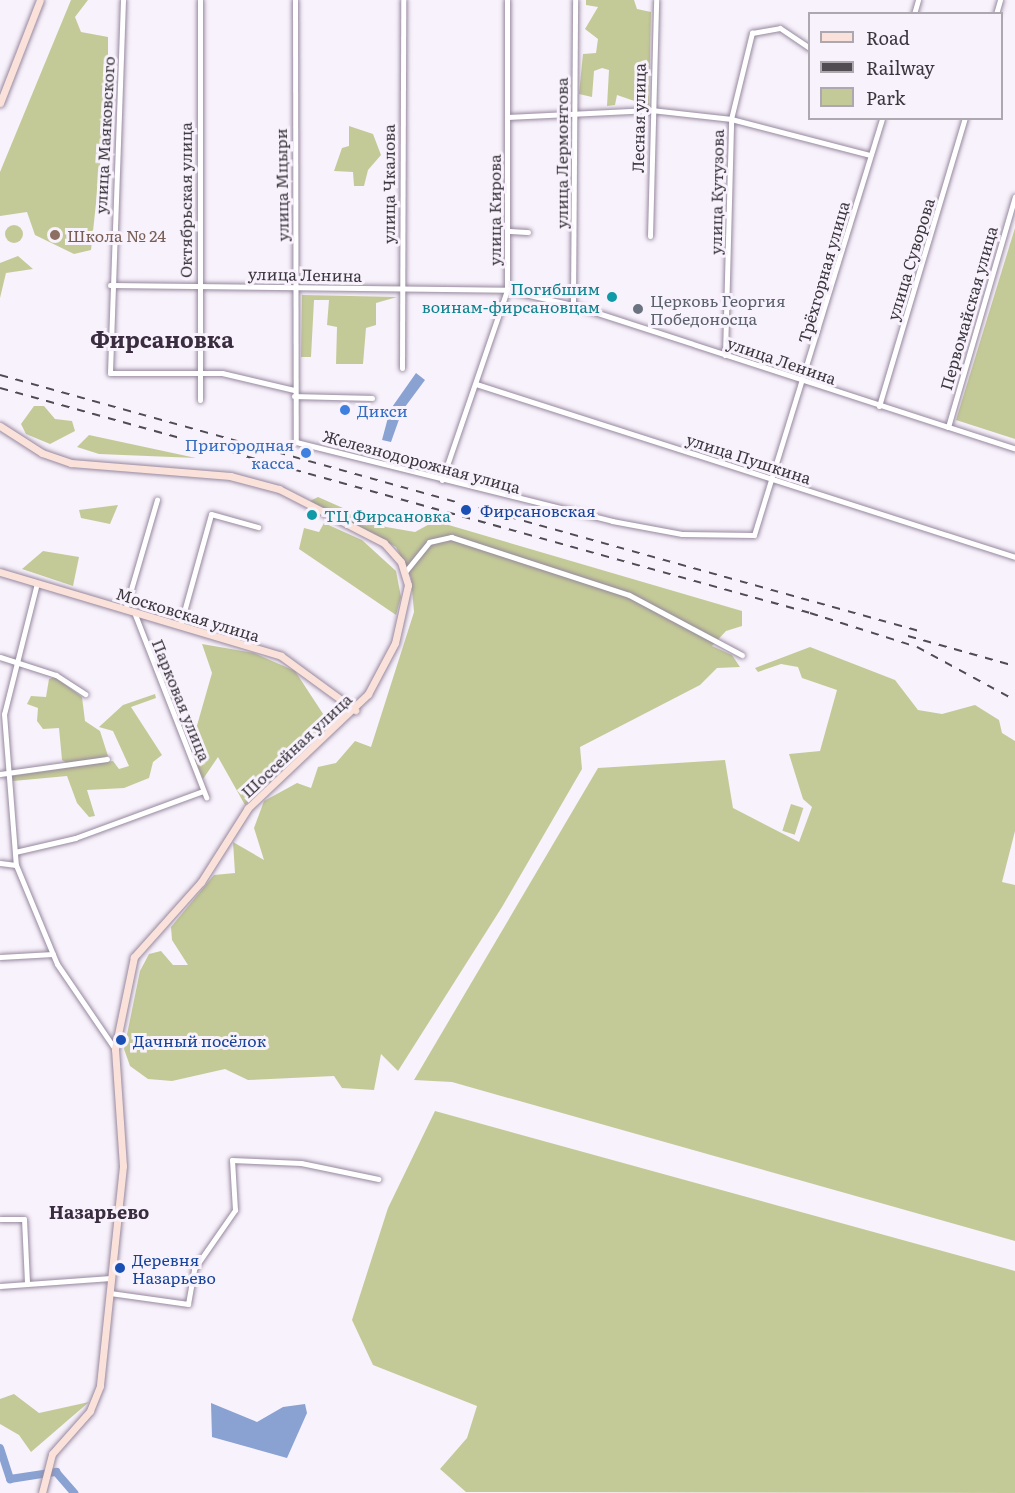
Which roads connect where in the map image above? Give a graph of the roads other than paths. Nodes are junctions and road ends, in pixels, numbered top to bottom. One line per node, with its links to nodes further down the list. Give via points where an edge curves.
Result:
1 (40, 0): 10 (street)
2 (123, 0): 22 (street, улица Маяковского)
3 (200, 0): 23 (street, Октябрьская улица)
4 (295, 0): 24 (street, улица Мцыри)
5 (404, 0): 25 (street, улица Чкалова)
6 (507, 0): 13 (street, улица Кирова)
7 (575, 0): 12 (street, улица Лермонтова)
8 (656, 0): 11 (street, Лесная улица)
9 (808, 47): 14 (street, улица Кутузова, via 780,28 752,33)
10 (0, 104)
11 (651, 110): 12 (street); 14 (street); 21 (street, Лесная улица)
12 (573, 116): 13 (street); 27 (street, улица Лермонтова)
13 (507, 117): 19 (street, улица Кирова)
14 (731, 119): 17 (street); 28 (street, улица Кутузова)
15 (881, 120): 17 (street, Трёхгорная улица)
16 (964, 120): 36 (street, улица Суворова)
17 (870, 155): 31 (street, Трёхгорная улица)
18 (1015, 197): 38 (street, Первомайская улица)
19 (508, 231): 20 (street); 26 (street, улица Кирова)
20 (528, 232)
21 (650, 236)
22 (110, 285): 23 (street, улица Ленина); 30 (street, улица Маяковского, via 110,373)
23 (198, 286): 24 (street, улица Ленина); 30 (street, Октябрьская улица)
24 (296, 288): 25 (street, улица Ленина); 33 (street, улица Мцыри)
25 (401, 289): 26 (street, улица Ленина); 29 (street, улица Чкалова)
26 (507, 290): 27 (street, улица Ленина); 32 (street, улица Кирова)
27 (573, 305): 28 (street, улица Ленина)
28 (725, 355): 31 (street, улица Ленина)
29 (402, 368)
30 (200, 372): 33 (street, улица Маяковского); 35 (street, Октябрьская улица)
31 (805, 383): 36 (street, улица Ленина); 42 (street, Трёхгорная улица)
32 (476, 384): 41 (street, улица Кирова); 42 (street, улица Пушкина)
33 (294, 393): 34 (street, улица Маяковского); 39 (street, улица Мцыри)
34 (372, 398)
35 (200, 400)
36 (879, 406): 38 (street, улица Ленина)
37 (0, 426): 48 (street, via 42,453 71,463 230,476 299,498 384,543)
38 (948, 427): 40 (street, улица Ленина)
39 (296, 442): 41 (street, Железнодорожная улица)
40 (1015, 449)
41 (442, 480): 45 (street, Железнодорожная улица, via 681,534)
42 (774, 480): 45 (street, Трёхгорная улица); 46 (street, улица Пушкина)
43 (157, 500): 50 (street)
44 (258, 527): 52 (street, via 211,514)
45 (754, 535)
46 (1015, 556)
47 (0, 572): 49 (street, Московская улица)
48 (405, 572): 53 (street, via 429,542 451,537 629,595); 57 (street, Шоссейная улица, via 408,593 395,643)
49 (38, 583): 50 (street, Московская улица); 55 (street)
50 (125, 610): 51 (street, Московская улица)
51 (134, 612): 52 (street, Московская улица); 61 (street, Парковая улица, via 205,794 75,838)
52 (180, 626): 57 (street, Московская улица, via 297,663)
53 (742, 655)
54 (0, 657): 55 (street)
55 (17, 662): 56 (street, via 56,675); 60 (street, via 4,714)
56 (85, 694)
57 (355, 710): 66 (street, Шоссейная улица, via 234,825 201,882 134,957)
58 (107, 759): 60 (street)
59 (0, 774): 60 (street)
60 (8, 774): 61 (street)
61 (15, 852): 63 (street)
62 (0, 863): 63 (street)
63 (16, 864): 64 (street)
64 (53, 954): 65 (street); 66 (street)
65 (0, 957)
66 (115, 1049): 69 (street, Шоссейная улица, via 115,1106 123,1155)
67 (378, 1179): 72 (street, via 301,1163 232,1160 235,1210 194,1269 188,1304)
68 (0, 1219): 70 (street, via 24,1219)
69 (111, 1278): 70 (street); 72 (street, Шоссейная улица)
70 (27, 1282): 71 (street)
71 (0, 1286)
72 (110, 1293): 73 (street, Шоссейная улица, via 96,1398 56,1449)
73 (42, 1490)

